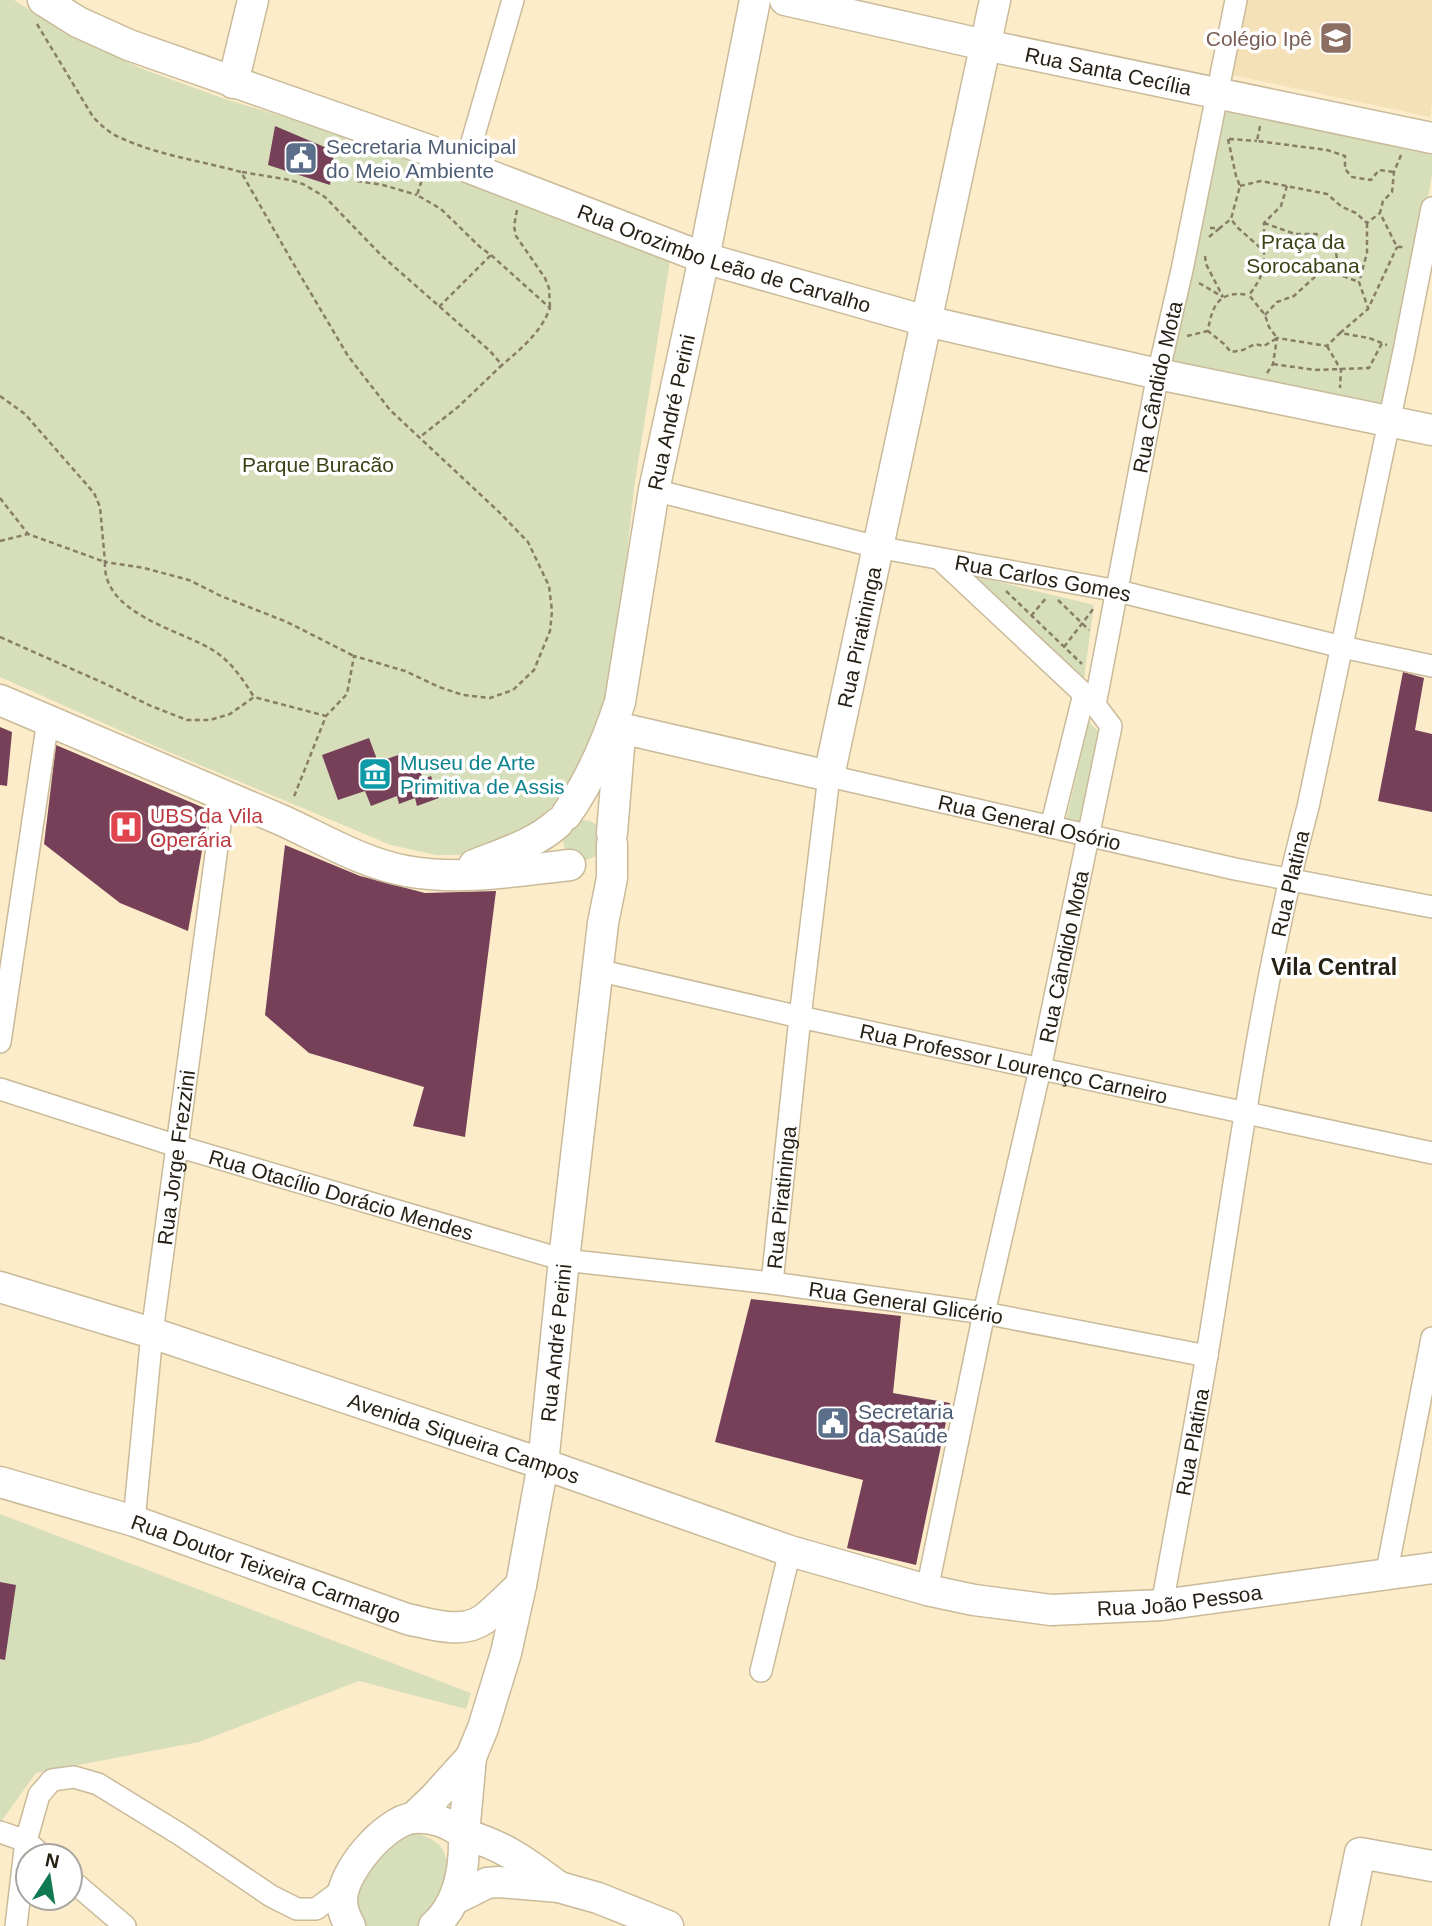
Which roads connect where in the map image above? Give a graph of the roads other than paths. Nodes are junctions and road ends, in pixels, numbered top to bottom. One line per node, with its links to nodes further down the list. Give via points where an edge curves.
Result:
1 (253, 0): 9 (main road)
2 (513, 0): 12 (street)
3 (755, 0): 14 (main road, Rua André Perini)
4 (785, 0): 8 (main road, Rua Santa Cecília)
5 (995, 0): 8 (main road, Rua Piratininga)
6 (1236, 0): 10 (street, Rua Cândido Mota)
7 (40, 12): 9 (main road, Rua Orozimbo Leão de Carvalho, via 78,22)
8 (985, 45): 10 (main road, Rua Santa Cecília); 15 (main road, Rua Piratininga)
9 (233, 83): 12 (main road, Rua Orozimbo Leão de Carvalho)
10 (1218, 93): 11 (main road, Rua Santa Cecília); 16 (street, Rua Cândido Mota, via 1219,136 1199,233 1182,270)
11 (1421, 135)
12 (466, 166): 14 (main road, Rua Orozimbo Leão de Carvalho)
13 (1432, 208): 17 (street, Rua Platina)
14 (704, 258): 15 (main road, Rua Orozimbo Leão de Carvalho); 19 (main road, Rua André Perini)
15 (926, 321): 16 (main road, Rua Orozimbo Leão de Carvalho); 20 (main road, Rua Piratininga)
16 (1158, 374): 17 (main road, Rua Orozimbo Leão de Carvalho); 22 (street, Rua Cândido Mota)
17 (1389, 421): 18 (main road, Rua Orozimbo Leão de Carvalho); 23 (street, Rua Platina)
18 (1432, 430)
19 (654, 490): 20 (street, Rua Carlos Gomes); 31 (main road, Rua André Perini, via 620,702 592,774)
20 (877, 547): 21 (street, Rua Carlos Gomes); 29 (main road, Rua Piratininga)
21 (941, 560): 22 (street, Rua Carlos Gomes); 25 (street, via 1017,631 1057,655)
22 (1113, 590): 23 (street, Rua Carlos Gomes); 25 (street, Rua Cândido Mota, via 1106,647)
23 (1342, 647): 24 (street, Rua Carlos Gomes); 37 (street, Rua Platina)
24 (1432, 666)
25 (1093, 693): 32 (street, Rua Cândido Mota); 33 (street, Rua Cândido Mota, via 1111,726)
26 (0, 700): 27 (main road)
27 (48, 720): 30 (main road); 38 (street)
28 (629, 730): 29 (main road, Rua General Osório); 34 (main road, Rua André Perini, via 622,734 619,747)
29 (829, 776): 32 (street, Rua General Osório); 42 (street, Rua Piratininga)
30 (224, 795): 36 (main road, via 368,860 406,871); 47 (street, Rua Jorge Frezzini)
31 (562, 819): 34 (main road, via 577,810 599,814); 35 (main road, via 554,833 554,845 558,855); 36 (main road, via 529,843)
32 (1051, 827): 33 (street, Rua General Osório)
33 (1088, 834): 37 (street, Rua General Osório); 44 (street, Rua Cândido Mota)
34 (612, 838): 35 (main road, via 608,855 600,863 589,868); 40 (main road, Rua André Perini, via 612,878)
35 (574, 866): 36 (main road); 40 (main road, Rua André Perini, via 593,889)
36 (448, 875)
37 (1289, 878): 39 (street, Rua General Osório); 46 (street, Rua Platina)
38 (10, 902): 43 (street)
39 (1432, 907)
40 (603, 923): 41 (main road, Rua André Perini)
41 (597, 970): 42 (street, Rua Professor Lourenço Carneiro); 49 (main road, Rua André Perini)
42 (800, 1017): 44 (street, Rua Professor Lourenço Carneiro); 50 (street, Rua Piratininga)
43 (0, 1042)
44 (1040, 1069): 46 (street, Rua Professor Lourenço Carneiro); 52 (street, Rua Cândido Mota)
45 (0, 1089): 47 (street, Rua Otacílio Dorácio Mendes)
46 (1244, 1114): 48 (street, Rua Professor Lourenço Carneiro); 55 (street, Rua Platina)
47 (177, 1146): 49 (street, Rua Otacílio Dorácio Mendes); 53 (street, Rua Jorge Frezzini)
48 (1432, 1153)
49 (564, 1260): 50 (street, Rua General Glicério); 56 (main road, Rua André Perini)
50 (772, 1283): 52 (street, Rua General Glicério)
51 (0, 1287): 53 (main road, Avenida Siqueira Campos)
52 (984, 1313): 55 (street, Rua General Glicério); 63 (street, Rua Cândido Mota)
53 (152, 1333): 56 (main road, Avenida Siqueira Campos); 58 (street, Rua Jorge Frezzini)
54 (1432, 1338): 61 (street)
55 (1207, 1356): 64 (street, Rua Platina)
56 (543, 1464): 59 (main road, Avenida Siqueira Campos); 62 (main road, Rua André Perini)
57 (0, 1482): 58 (main road, Rua Doutor Teixeira Carmargo)
58 (134, 1521): 62 (main road, Rua Doutor Teixeira Carmargo, via 407,1619 443,1627 482,1621)
59 (790, 1552): 63 (main road, Avenida Siqueira Campos); 65 (street)
60 (1432, 1568): 61 (main road, Rua João Pessoa)
61 (1386, 1576): 64 (main road, Rua João Pessoa)
62 (521, 1585): 66 (main road, Rua André Perini, via 506,1654)
63 (927, 1590): 64 (main road, Rua João Pessoa, via 1051,1610)
64 (1162, 1605)
65 (761, 1671)
66 (471, 1757): 67 (main road, Rua André Perini); 69 (main road, Rua André Perini)
67 (413, 1818): 69 (main road, via 438,1820); 73 (main road, Rua André Perini, via 375,1840)
68 (0, 1832): 70 (street)
69 (464, 1834): 72 (main road, via 512,1853); 75 (main road, Rua André Perini)
70 (26, 1841): 73 (street, via 38,1795 52,1780 74,1777 98,1784 297,1909 316,1909); 76 (street)
71 (1432, 1866): 81 (main road, via 1360,1853)
72 (559, 1886): 75 (main road, via 498,1881); 80 (main road)
73 (344, 1888): 78 (main road, via 342,1900)
74 (84, 1891): 77 (street)
75 (456, 1899): 79 (main road)
76 (16, 1926)
77 (125, 1926)
78 (349, 1926)
79 (434, 1926)
80 (668, 1926)
81 (1345, 1926)

